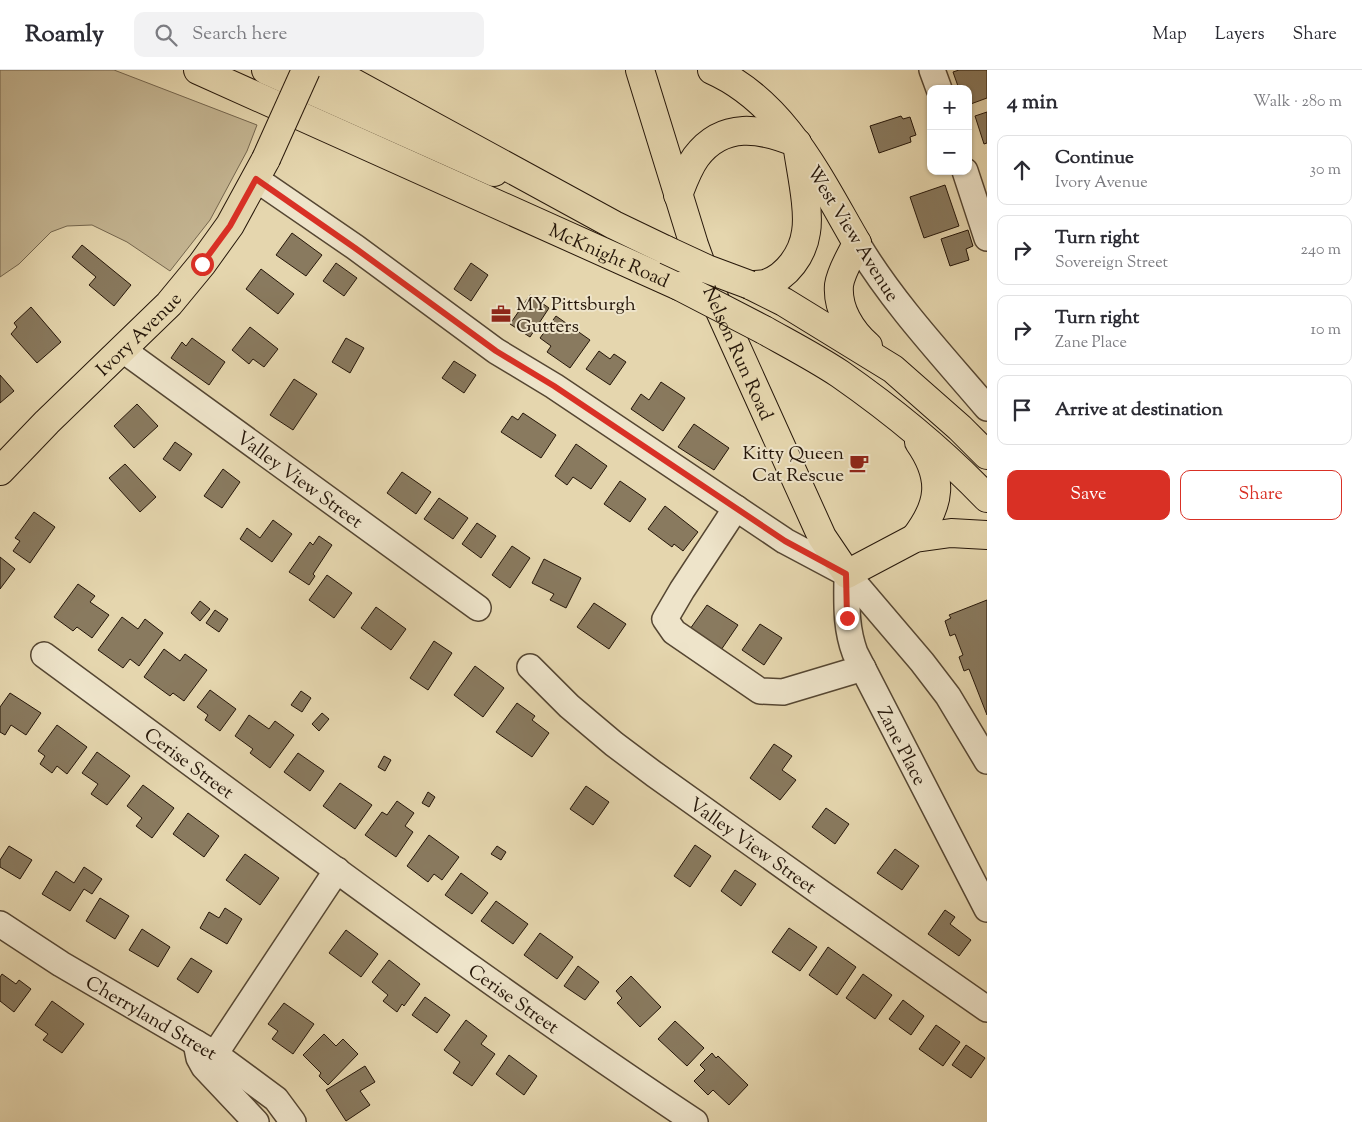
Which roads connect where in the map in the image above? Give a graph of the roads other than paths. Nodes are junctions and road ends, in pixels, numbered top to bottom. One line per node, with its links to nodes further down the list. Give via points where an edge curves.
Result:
1 (198, 70): 20 (main road, McKnight Road, bridge, via 679,286 839,373)
2 (266, 70): 13 (main road, McKnight Road)
3 (306, 70): 10 (main road, Ivory Avenue, bridge)
4 (330, 70): 13 (main road)
5 (640, 70): 12 (main road, Nelson Run Road)
6 (712, 70): 9 (main road, West View Avenue, via 754,97)
7 (932, 70): 8 (street)
8 (937, 85)
9 (797, 143): 12 (main road, via 761,131 746,130 718,138 696,157); 15 (main road, West View Avenue); 16 (main road, via 807,217 804,243 798,257 777,278 764,284)
10 (261, 169): 17 (main road, Ivory Avenue, via 230,226 202,264 169,304); 24 (street, via 355,248 488,346 554,386)
11 (966, 175): 14 (street)
12 (678, 195): 27 (main road, Nelson Run Road, via 710,289 822,537)
13 (614, 226): 16 (main road, McKnight Road, bridge)
14 (987, 238)
15 (857, 243): 18 (main road, via 840,284 842,311 858,338); 19 (street, West View Avenue, via 902,308)
16 (750, 285): 18 (main road, McKnight Road, via 784,302)
17 (123, 350): 22 (main road, Ivory Avenue); 28 (street, Valley View Street)
18 (893, 369): 21 (main road, McKnight Road)
19 (987, 408)
20 (907, 424): 23 (main road, McKnight Road); 26 (main road, via 931,463 937,490 930,515)
21 (987, 455)
22 (0, 471)
23 (987, 498)
24 (736, 508): 27 (street, via 785,541); 31 (street, via 665,619 674,632 760,691 783,692)
25 (987, 535): 26 (main road, via 952,533)
26 (914, 538): 27 (main road)
27 (846, 574): 31 (street, Zane Place, via 849,635); 32 (street, Nelson Run Road, via 948,696)
28 (478, 608)
29 (44, 655): 33 (street, Cerise Street)
30 (530, 667): 36 (street, Valley View Street, via 569,706 641,764)
31 (863, 668): 34 (street, Zane Place)
32 (987, 761)
33 (337, 870): 37 (street); 40 (street, Cerise Street, via 599,1058)
34 (987, 909)
35 (0, 924): 37 (street, Cherryland Street, via 60,964)
36 (987, 1009)
37 (205, 1048): 38 (street, via 199,1058 204,1067); 39 (street, Cherryland Street, via 276,1099)
38 (256, 1122)
39 (293, 1122)
40 (695, 1122)

